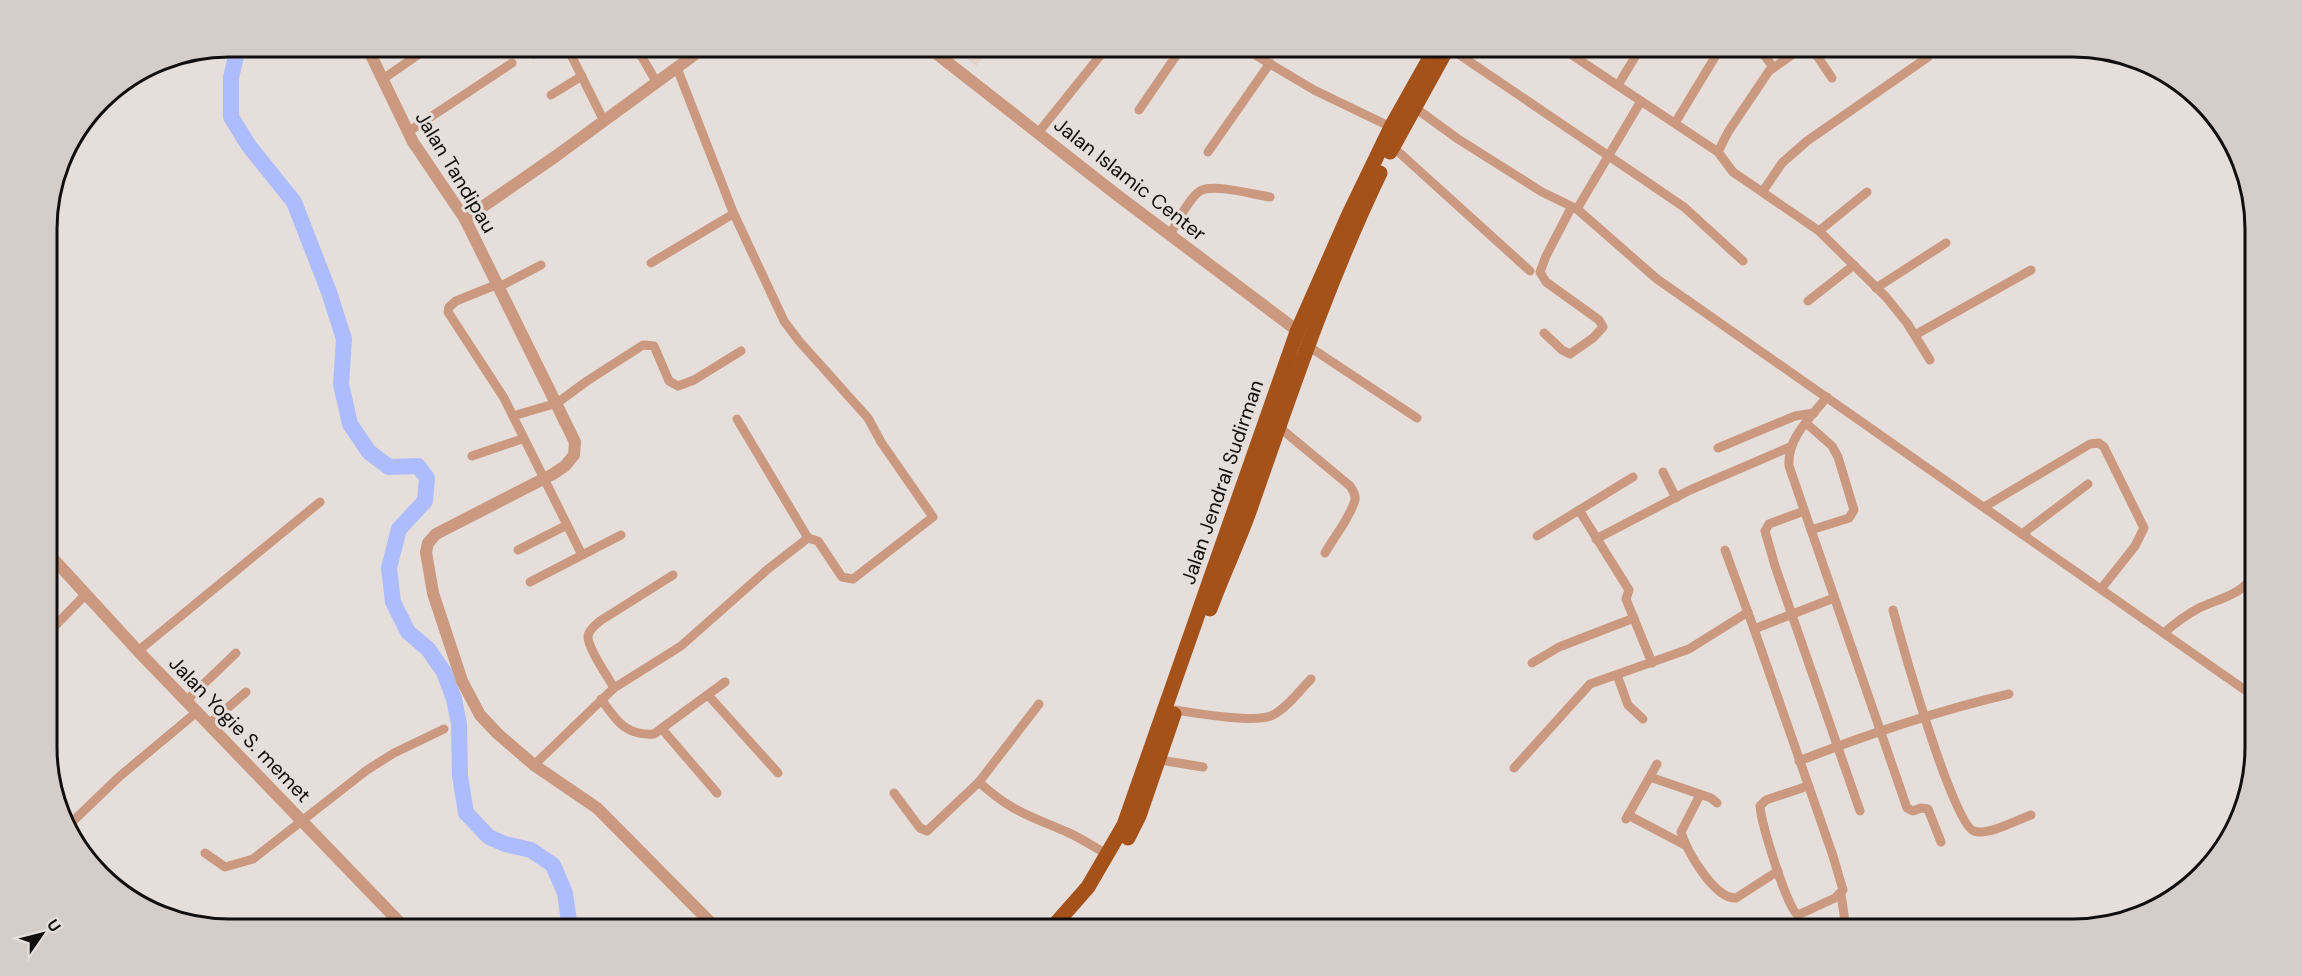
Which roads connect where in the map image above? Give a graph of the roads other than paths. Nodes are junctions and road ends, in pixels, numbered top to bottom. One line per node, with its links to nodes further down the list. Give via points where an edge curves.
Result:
1 (372, 57): 26 (street, Jalan Tandipau)
2 (414, 57): 26 (street)
3 (572, 57): 24 (street)
4 (642, 57): 27 (street)
5 (691, 57): 23 (street)
6 (942, 57): 37 (street, Jalan Islamic Center)
7 (1098, 57): 37 (street)
8 (1175, 57): 32 (street)
9 (1260, 57): 21 (street)
10 (1431, 57): 35 (highway, Jalan Jendral Sudirman)
11 (1442, 57): 31 (highway, Jalan Jendral Sudirman)
12 (1463, 57): 41 (street)
13 (1576, 57): 28 (street)
14 (1635, 57): 28 (street)
15 (1714, 57): 34 (street)
16 (1766, 57): 22 (street)
17 (1787, 57): 22 (street)
18 (1818, 57): 25 (street)
19 (1928, 57): 42 (street, via 1807,141 1782,163)
20 (512, 63): 36 (street)
21 (1270, 63): 35 (street, via 1314,90); 39 (street)
22 (1773, 67): 40 (street)
23 (677, 68): 27 (street); 46 (street)
24 (582, 76): 29 (street); 33 (street)
25 (1832, 78)
26 (383, 79): 36 (street, Jalan Tandipau)
27 (657, 84): 33 (street)
28 (1618, 85): 30 (street)
29 (550, 95)
30 (1641, 101): 34 (street); 41 (street)
31 (1414, 107): 35 (highway, Jalan Jendral Sudirman); 45 (street, via 1458,139)
32 (1139, 110)
33 (604, 121): 47 (street)
34 (1675, 123): 40 (street)
35 (1396, 130): 38 (highway, Jalan Jendral Sudirman); 62 (highway, Jalan Jendral Sudirman, via 1348,214)
36 (408, 132): 47 (street, Jalan Tandipau)
37 (1038, 133): 49 (street, Jalan Islamic Center)
38 (1393, 147): 56 (street); 62 (highway, Jalan Jendral Sudirman)
39 (1208, 152)
40 (1718, 152): 42 (street, via 1733,172)
41 (1608, 157): 45 (street); 51 (street, via 1684,207)
42 (1763, 191): 48 (street)
43 (1867, 192): 48 (street)
44 (1270, 198): 49 (street, via 1205,189 1195,196)
45 (1574, 208): 60 (street, via 1540,272 1546,282 1599,320 1603,327 1570,354); 65 (street, via 1657,279)
46 (734, 214): 52 (street); 91 (street, via 787,326 868,418 933,517 853,579 842,577 818,541)
47 (465, 219): 57 (street, Jalan Tandipau)
48 (1820, 231): 54 (street)
49 (1170, 234): 62 (street, Jalan Islamic Center)
50 (1946, 243): 58 (street)
51 (1743, 261)
52 (651, 263)
53 (541, 265): 57 (street)
54 (1854, 265): 58 (street); 59 (street)
55 (2031, 270): 61 (street)
56 (1530, 271)
57 (499, 285): 66 (street, Jalan Tandipau); 68 (street, via 456,301 448,309)
58 (1876, 288): 61 (street)
59 (1808, 301)
60 (1544, 333)
61 (1915, 335): 64 (street)
62 (1305, 339): 69 (street); 72 (highway, Jalan Jendral Sudirman); 156 (highway, Jalan Jendral Sudirman, via 1124,825)
63 (741, 351): 66 (street, via 678,386 669,381 654,346 643,345)
64 (1930, 360)
65 (1827, 396): 67 (street); 83 (street)
66 (557, 403): 68 (street); 79 (street, Jalan Tandipau, via 575,442 574,455)
67 (1814, 413): 71 (street); 75 (street, via 1795,416)
68 (513, 416): 73 (street)
69 (1417, 418)
70 (737, 419): 91 (street)
71 (1806, 423): 74 (street); 87 (street, via 1832,446 1854,510 1849,518)
72 (1279, 427): 95 (street, via 1355,493 1355,500); 126 (highway, Jalan Jendral Sudirman)
73 (522, 439): 76 (street); 79 (street)
74 (1790, 447): 81 (street); 85 (street, via 1789,466)
75 (1718, 448)
76 (472, 456)
77 (1663, 472): 81 (street)
78 (1633, 477): 84 (street)
79 (543, 479): 86 (street); 138 (street, Jalan Tandipau, via 440,531 428,543 426,552 453,658 473,703 491,728)
80 (2088, 484): 88 (street)
81 (1676, 498): 92 (street)
82 (320, 502): 111 (street)
83 (1984, 507): 88 (street); 101 (street, via 2090,444 2099,443 2144,528)
84 (1579, 510): 90 (street); 92 (street)
85 (1804, 511): 87 (street); 106 (street, via 1769,524 1765,531)
86 (567, 525): 93 (street); 96 (street)
87 (1811, 530): 103 (street)
88 (2022, 534): 101 (street)
89 (621, 535): 96 (street)
90 (1537, 536)
91 (807, 538): 118 (street, via 681,646)
92 (1596, 539): 107 (street, via 1629,590 1626,599)
93 (518, 550)
94 (1725, 550): 105 (street)
95 (1325, 553)
96 (582, 555): 99 (street)
97 (57, 563): 102 (street, Jalan Yogie S. memet)
98 (673, 575): 118 (street, via 600,621 588,635)
99 (530, 582)
100 (2245, 587): 110 (street, via 2188,614)
101 (2102, 589): 110 (street)
102 (86, 595): 108 (street); 111 (street, Jalan Yogie S. memet)
103 (1834, 598): 106 (street); 133 (street)
104 (1893, 610): 128 (street)
105 (1748, 612): 109 (street); 114 (street, via 1689,649)
106 (1793, 613): 109 (street); 134 (street)
107 (1634, 618): 113 (street, via 1558,647); 114 (street)
108 (57, 624)
109 (1754, 630): 136 (street)
110 (2164, 633): 119 (street)
111 (138, 651): 124 (street, Jalan Yogie S. memet)
112 (236, 653): 124 (street)
113 (1532, 663)
114 (1652, 663): 115 (street)
115 (1617, 675): 129 (street, via 1628,705); 140 (street, via 1590,684)
116 (1311, 679): 126 (street, via 1279,711 1264,718)
117 (725, 682): 122 (street)
118 (614, 688): 123 (street)
119 (2245, 690)
120 (246, 692): 130 (street)
121 (2009, 693): 128 (street)
122 (708, 695): 132 (street); 141 (street)
123 (601, 699): 132 (street, via 631,731 654,734); 138 (street)
124 (187, 700): 127 (street, Jalan Yogie S. memet)
125 (1039, 704): 143 (street)
126 (1175, 710): 135 (highway, Jalan Jendral Sudirman)
127 (198, 711): 130 (street, Jalan Yogie S. memet); 151 (street)
128 (1925, 717): 133 (street); 150 (street, via 1966,825 1976,832)
129 (1643, 719)
130 (209, 724): 152 (street, Jalan Yogie S. memet)
131 (444, 729): 152 (street, via 394,753)
132 (662, 729): 145 (street)
133 (1881, 729): 134 (street); 153 (street, via 1906,806 1913,810 1928,809)
134 (1839, 746): 136 (street); 149 (street)
135 (1160, 760): 139 (street); 162 (highway, Jalan Jendral Sudirman, via 1139,816 1114,863)
136 (1799, 761): 144 (street)
137 (1657, 764): 142 (street)
138 (534, 765): 160 (street, Jalan Tandipau, via 597,808)
139 (1203, 767)
140 (1514, 768)
141 (778, 773)
142 (1650, 777): 147 (street); 154 (street, via 1627,817)
143 (979, 783): 146 (street, via 927,831 920,828); 156 (street, via 1024,815 1074,835)
144 (1808, 786): 157 (street, via 1766,800 1760,806); 158 (street, via 1842,882)
145 (717, 793)
146 (894, 794)
147 (1700, 795): 148 (street); 154 (street, via 1681,832)
148 (1717, 803)
149 (1860, 811)
150 (2031, 815)
151 (74, 820)
152 (300, 820): 155 (street, via 266,850 244,863 225,867); 159 (street, Jalan Yogie S. memet)
153 (1941, 842)
154 (1685, 845): 157 (street, via 1716,888 1731,898)
155 (205, 853)
156 (1108, 855): 161 (highway, Jalan Jendral Sudirman, via 1088,887)
157 (1778, 871): 158 (street, via 1795,914)
158 (1841, 894): 163 (street)
159 (396, 919)
160 (707, 919)
161 (1060, 919)
162 (1072, 919)
163 (1845, 919)

